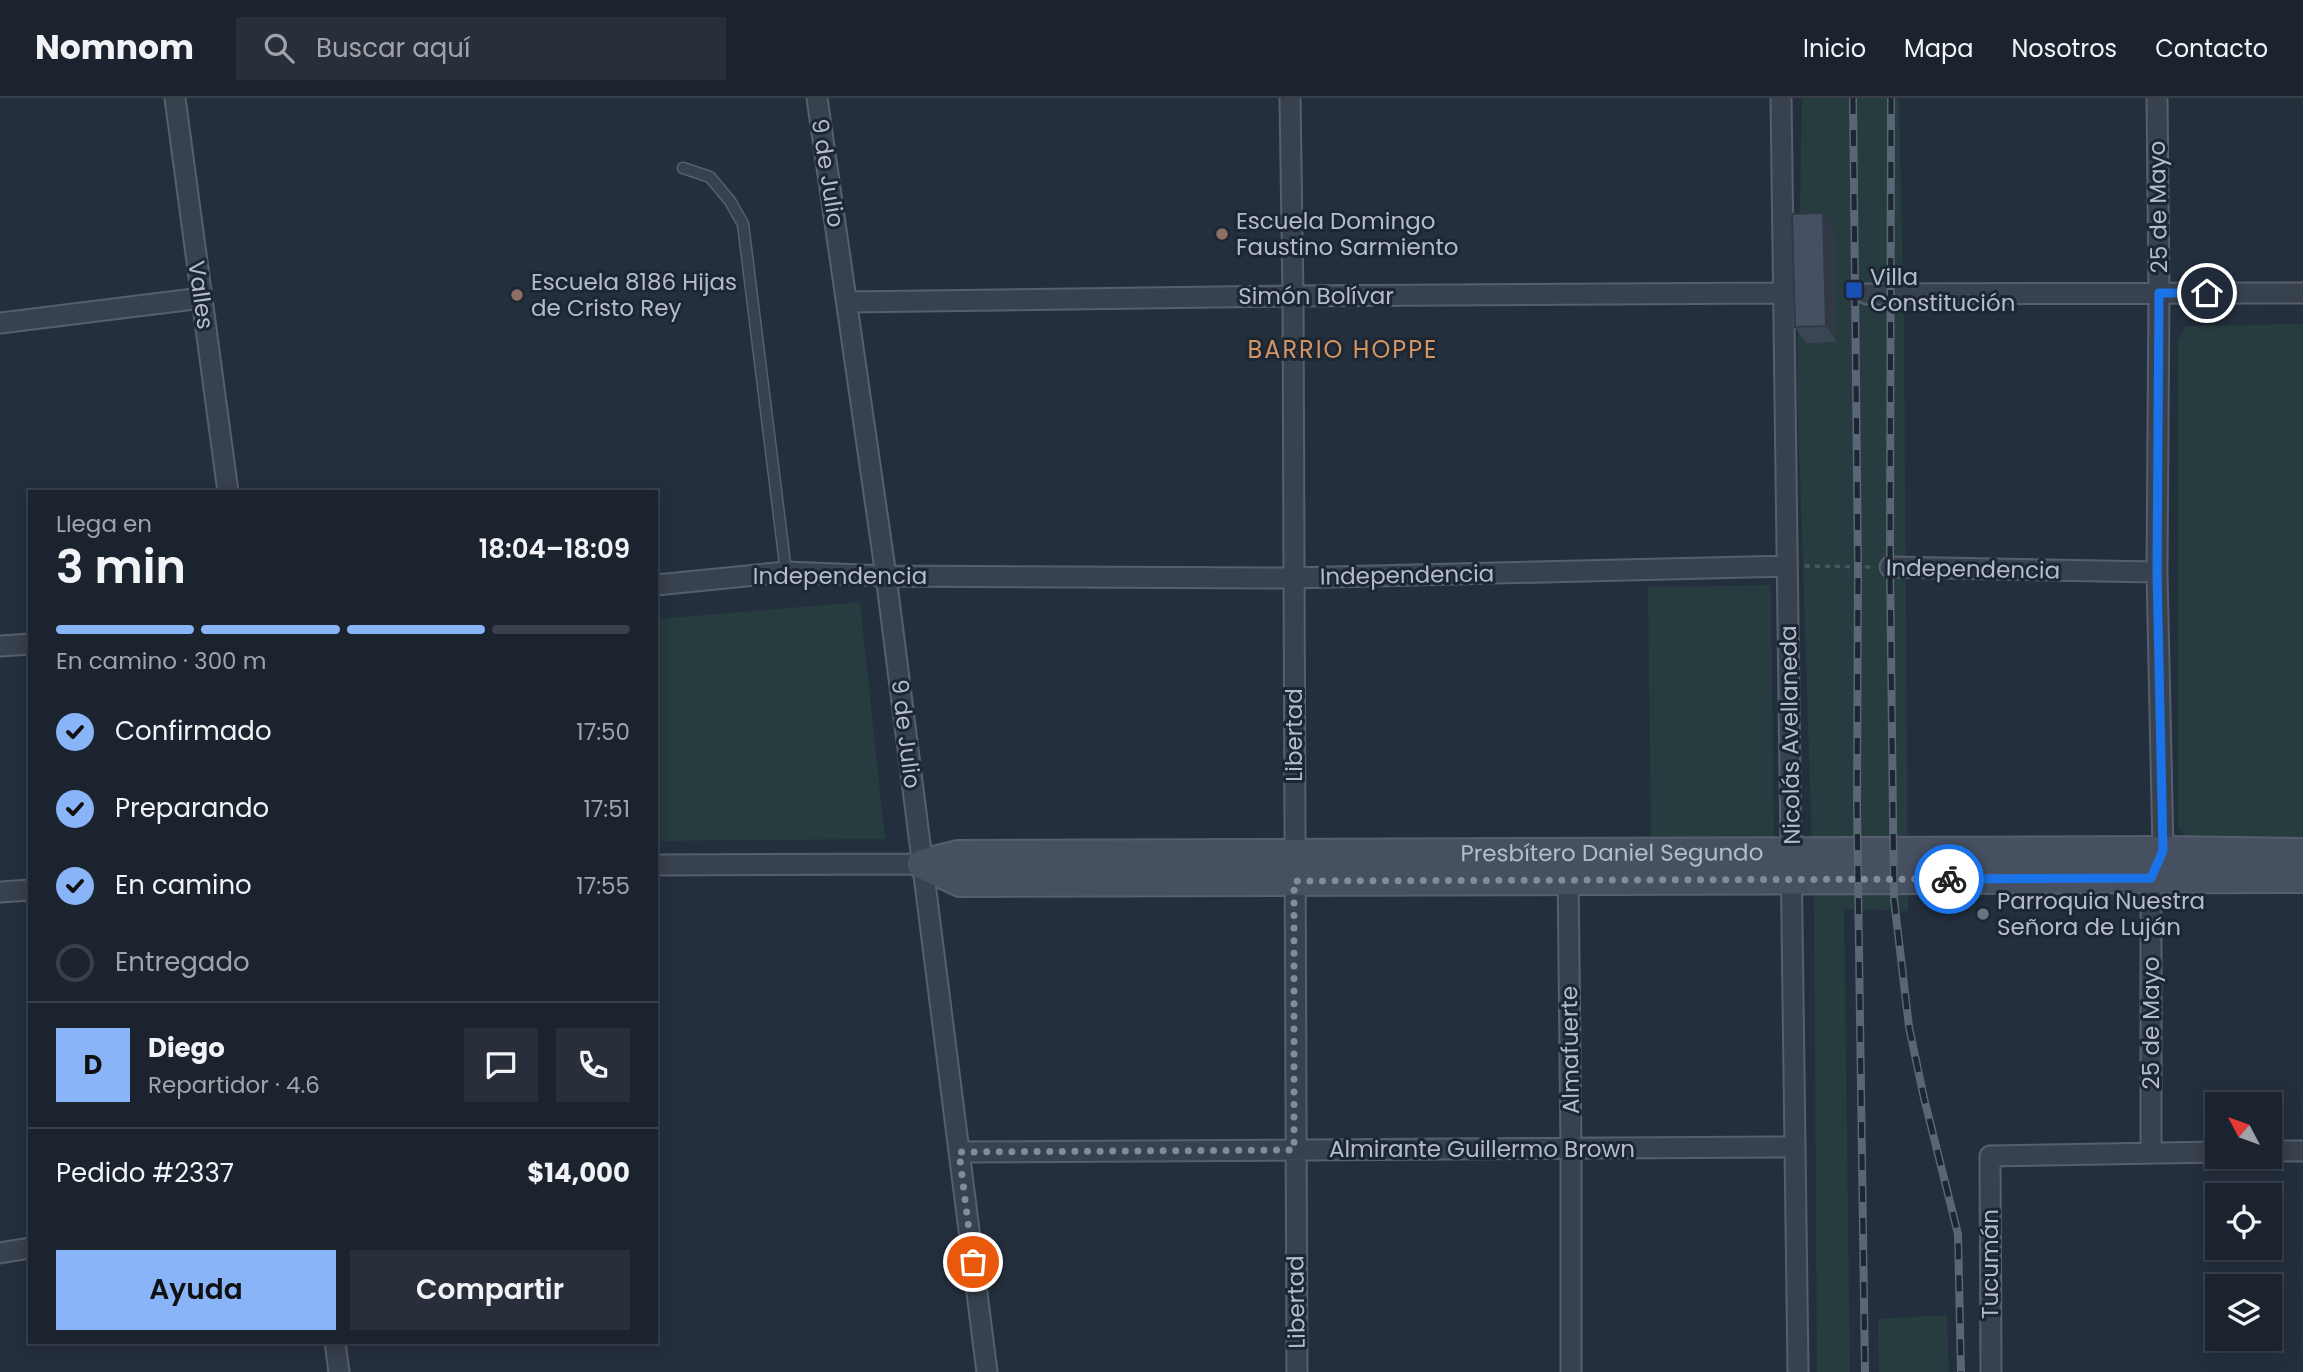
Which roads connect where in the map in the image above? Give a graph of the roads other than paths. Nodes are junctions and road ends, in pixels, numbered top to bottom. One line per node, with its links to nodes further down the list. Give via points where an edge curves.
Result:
1 (175, 98): 12 (street, Valles)
2 (817, 98): 13 (street, 9 de Julio)
3 (1290, 98): 11 (street, Libertad)
4 (1781, 98): 7 (street, Nicolás Avellaneda)
5 (2157, 98): 8 (street, 25 de Mayo)
6 (683, 168): 18 (lane, via 710,177 743,224)
7 (1784, 293): 11 (street, Simón Bolívar); 16 (street, Nicolás Avellaneda)
8 (2159, 293): 9 (street); 10 (street); 19 (street, 25 de Mayo)
9 (2303, 293)
10 (1867, 294)
11 (1293, 296): 13 (street, Simón Bolívar); 21 (street, Libertad)
12 (202, 298): 14 (street); 15 (street, Valles)
13 (848, 302): 20 (street, 9 de Julio)
14 (0, 323)
15 (228, 490)
16 (1787, 566): 21 (street, Independencia); 29 (street, Nicolás Avellaneda)
17 (1890, 567): 19 (street, Independencia)
18 (786, 572): 20 (street, Independencia); 22 (street, Independencia)
19 (2157, 572): 25 (street, 25 de Mayo)
20 (886, 576): 21 (street, Independencia); 27 (street, 9 de Julio)
21 (1293, 578): 31 (street, Libertad)
22 (658, 585)
23 (28, 644): 24 (street)
24 (0, 646)
25 (2163, 851): 26 (main road, Presbítero Daniel Segundo); 29 (main road, Presbítero Daniel Segundo); 32 (street, 25 de Mayo)
26 (2303, 853)
27 (922, 864): 28 (street, Presbítero Daniel Segundo); 31 (main road, Presbítero Daniel Segundo, via 958,855); 41 (street, 9 de Julio)
28 (658, 865)
29 (1791, 866): 30 (main road, Presbítero Daniel Segundo); 32 (main road, Presbítero Daniel Segundo); 36 (street, Nicolás Avellaneda)
30 (1567, 867): 31 (main road, Presbítero Daniel Segundo); 37 (street, Almafuerte)
31 (1295, 868): 38 (street, Libertad)
32 (2151, 878): 33 (main road, Presbítero Daniel Segundo); 43 (street, 25 de Mayo)
33 (2303, 878)
34 (28, 890): 35 (street)
35 (0, 892)
36 (1795, 1147): 37 (street, Almirante Guillermo Brown); 51 (street, Nicolás Avellaneda)
37 (1571, 1148): 38 (street, Almirante Guillermo Brown); 50 (street, Almafuerte)
38 (1294, 1150): 41 (street, Almirante Guillermo Brown); 49 (street, Libertad)
39 (2282, 1151): 40 (street)
40 (2303, 1151)
41 (959, 1152): 48 (street, 9 de Julio)
42 (2205, 1152): 43 (street)
43 (2151, 1153): 52 (street, Tucumán, via 1990,1156)
44 (28, 1248): 45 (street)
45 (0, 1253)
46 (335, 1344): 47 (street)
47 (339, 1372)
48 (987, 1372)
49 (1297, 1372)
50 (1571, 1372)
51 (1798, 1372)
52 (1991, 1372)

